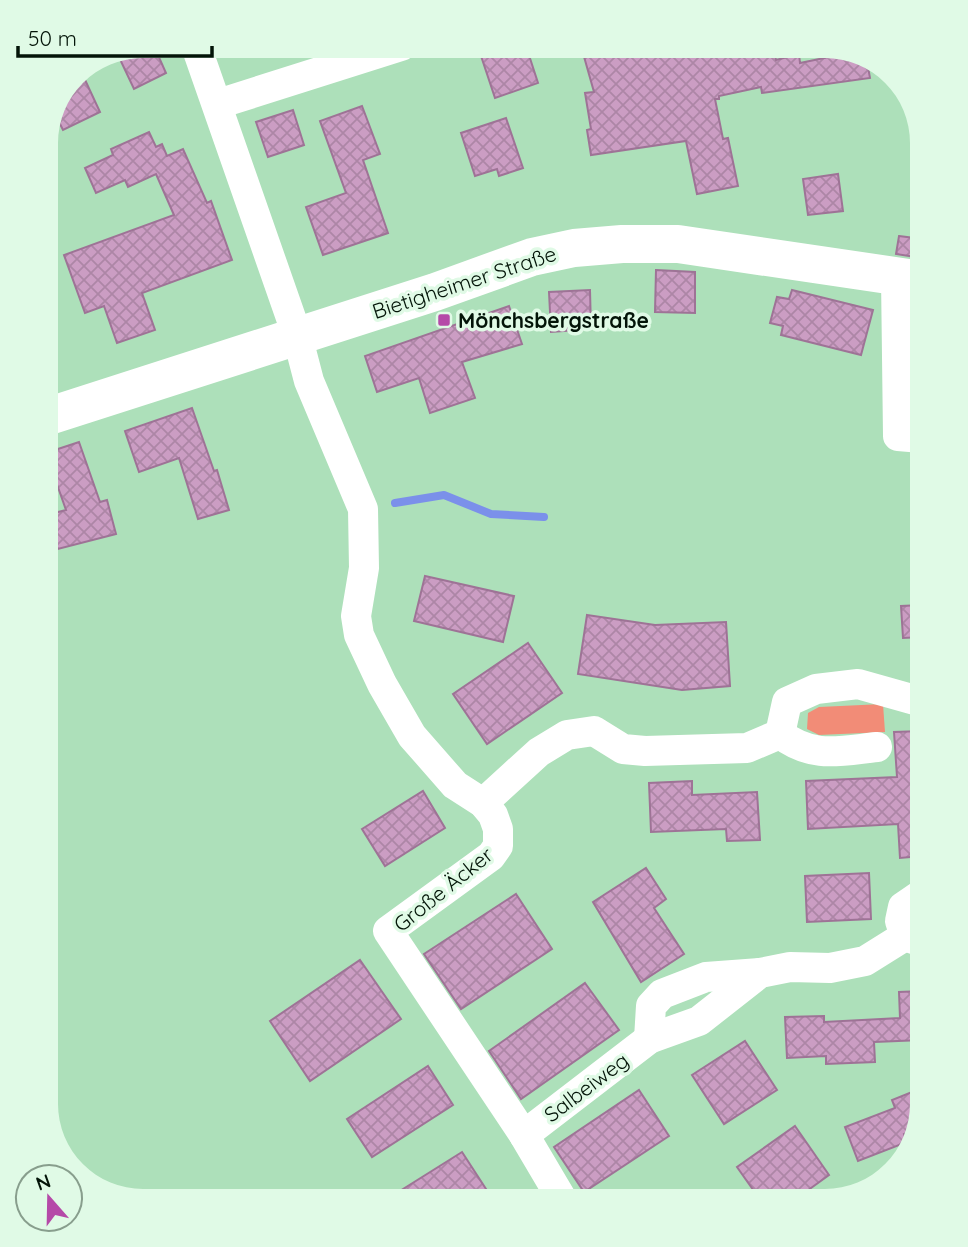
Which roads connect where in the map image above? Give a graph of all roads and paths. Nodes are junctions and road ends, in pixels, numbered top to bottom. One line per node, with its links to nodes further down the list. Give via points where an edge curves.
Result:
1 (201, 58): 3 (street)
2 (363, 58): 3 (street)
3 (218, 104): 5 (street)
4 (909, 278): 5 (street, Bietigheimer Straße, via 677,244 575,248 532,257); 7 (street, Bietigheimer Straße, via 898,436)
5 (297, 335): 6 (street, Bietigheimer Straße); 11 (street, via 309,380 363,509 364,568 356,616 359,635 412,736 455,785)
6 (58, 413)
7 (910, 437)
8 (910, 699): 9 (street, via 858,684 816,688 788,702)
9 (780, 734): 10 (street, via 804,749 822,753); 11 (street, via 747,748 645,751 623,749 594,731 567,735 539,752)
10 (877, 747)
11 (483, 803): 15 (street, Große Äcker, via 498,830 498,846 491,856 388,931)
12 (910, 902): 13 (street, Salbeiweg, via 903,907 900,921)
13 (910, 934)
14 (910, 941): 15 (street, Salbeiweg, via 864,961 761,973 699,1021 649,1039)
15 (524, 1135): 16 (street, Große Äcker)
16 (556, 1189)

